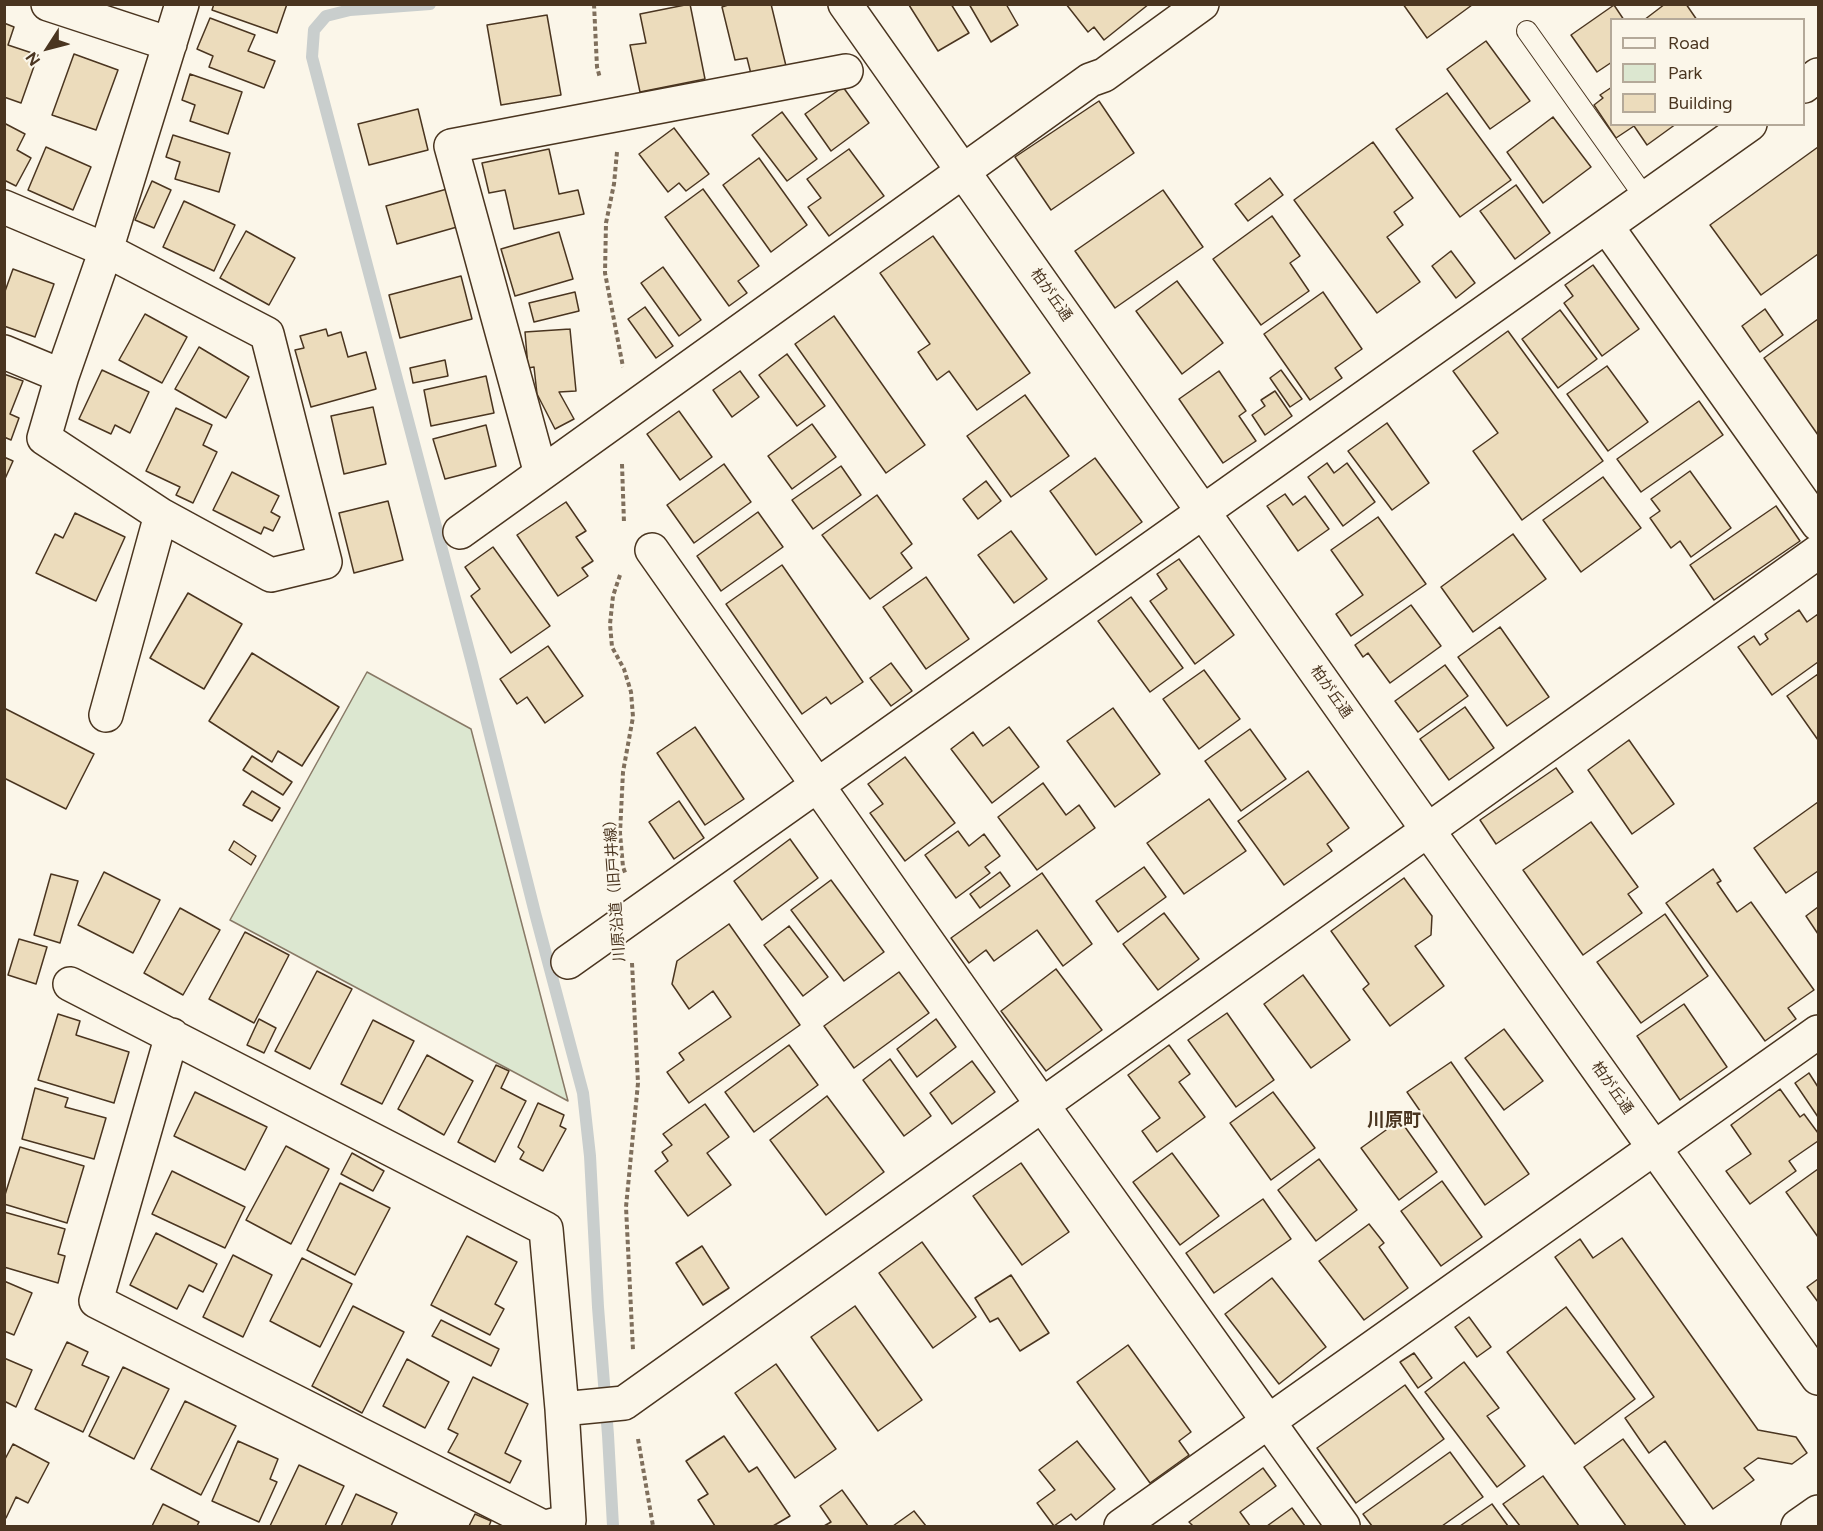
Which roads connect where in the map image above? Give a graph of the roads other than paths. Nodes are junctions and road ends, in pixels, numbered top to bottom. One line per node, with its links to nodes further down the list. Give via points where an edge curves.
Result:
1 (182, 4): 6 (street)
2 (845, 4): 11 (street, 柏が丘通)
3 (1202, 4): 11 (street)
4 (57, 6): 6 (street)
5 (1527, 31): 12 (lane)
6 (170, 44): 15 (street)
7 (846, 71): 18 (street, via 451,146)
8 (1818, 75): 9 (street)
9 (1805, 85)
10 (1747, 126): 12 (street)
11 (964, 171): 18 (street); 19 (street, 柏が丘通)
12 (1646, 199): 14 (street)
13 (4, 207): 15 (street)
14 (1607, 227): 19 (street); 21 (street)
15 (106, 250): 17 (street); 20 (street, via 267,334 325,562 271,575)
16 (4, 352): 17 (street)
17 (62, 376): 20 (street, via 44,438)
18 (540, 474): 22 (street)
19 (1204, 511): 26 (street); 27 (street, 柏が丘通)
20 (161, 515): 25 (street)
21 (1818, 524)
22 (460, 532)
23 (652, 550): 26 (street)
24 (1818, 552): 27 (street)
25 (106, 715)
26 (817, 784): 28 (street); 32 (street)
27 (1429, 830): 32 (street); 33 (street, 柏が丘通)
28 (568, 962)
29 (70, 984): 31 (street)
30 (1818, 1032): 33 (street)
31 (172, 1035): 35 (street, via 546,1229); 38 (street, via 96,1301)
32 (1043, 1106): 35 (street, via 629,1399); 36 (street)
33 (1655, 1148): 34 (street, 柏が丘通); 36 (street)
34 (1818, 1378)
35 (570, 1408): 39 (street, via 569,1521)
36 (1269, 1422): 40 (street); 41 (street)
37 (1818, 1512): 42 (street)
38 (541, 1527)
39 (550, 1527)
40 (1121, 1527)
41 (1343, 1527)
42 (1798, 1527)

